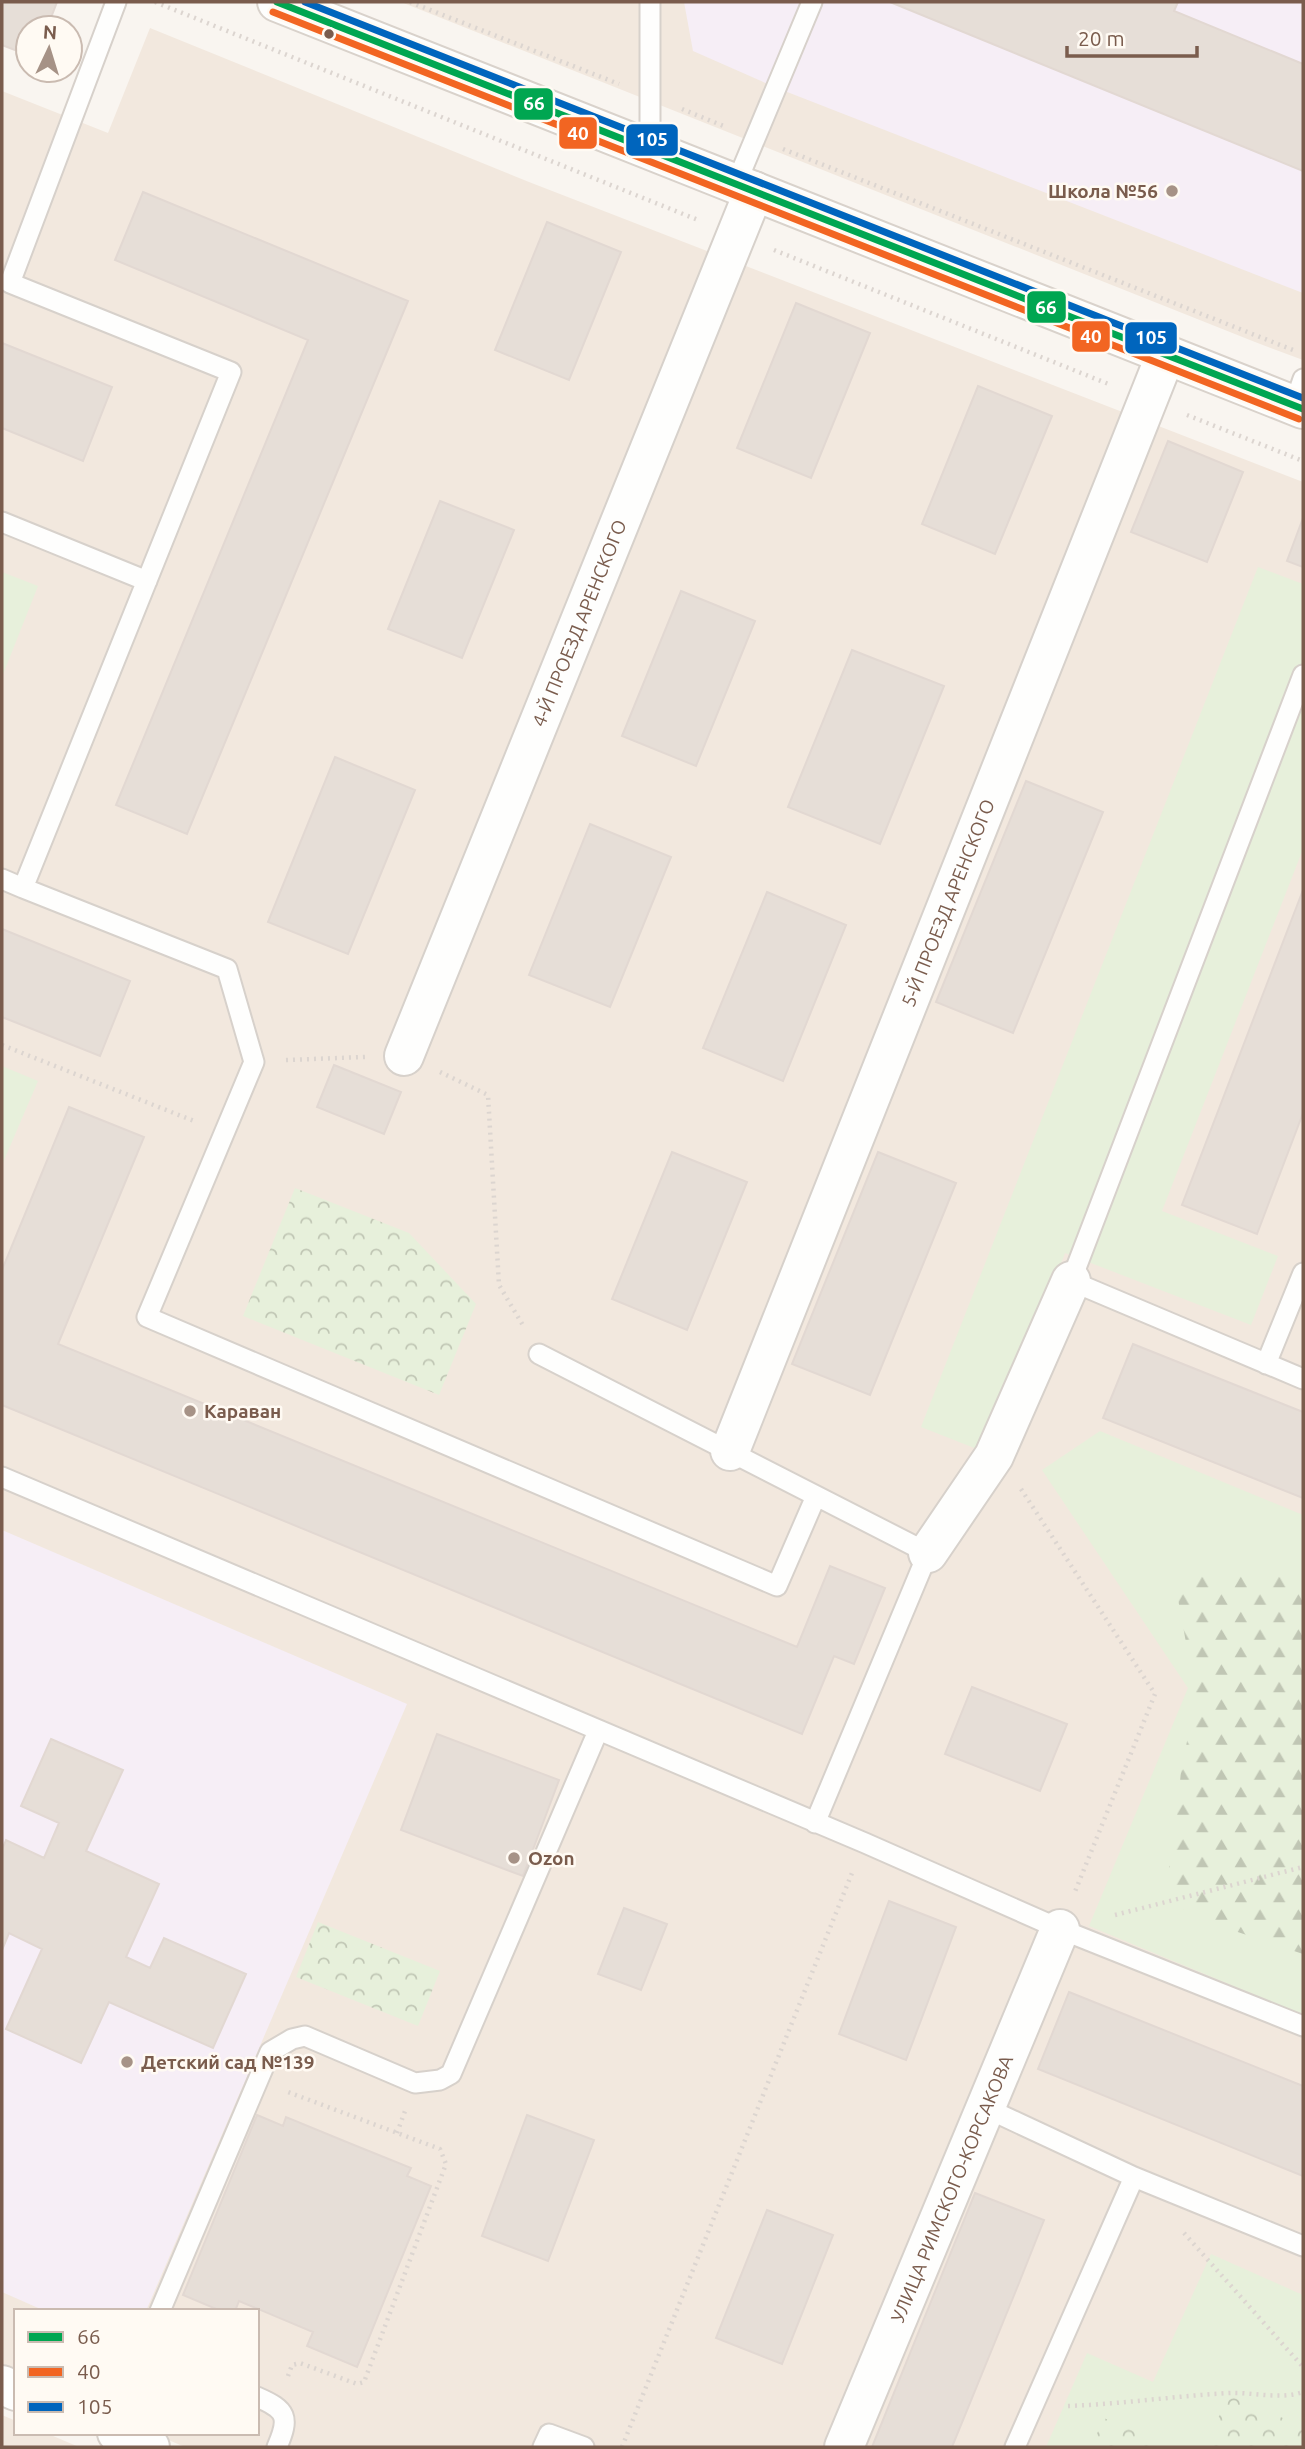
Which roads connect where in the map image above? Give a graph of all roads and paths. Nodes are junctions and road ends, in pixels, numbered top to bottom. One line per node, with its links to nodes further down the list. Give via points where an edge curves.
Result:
1 (116, 2): 10 (lane)
2 (277, 2): 8 (street)
3 (410, 2): 6 (path)
4 (650, 2): 6 (lane)
5 (812, 2): 7 (lane)
6 (648, 96): 7 (path); 8 (lane)
7 (755, 138): 9 (lane); 12 (path)
8 (650, 150): 9 (street)
9 (745, 187): 11 (street); 20 (street, 4-Й ПРОЕЗД АРЕНСКОГО)
10 (6, 282): 15 (lane, via 231,372)
11 (1166, 354): 13 (street); 28 (street, 5-Й ПРОЕЗД АРЕНСКОГО)
12 (1303, 354)
13 (1300, 397)
14 (2, 522): 15 (lane)
15 (147, 581): 18 (lane)
16 (1303, 675): 24 (lane)
17 (2, 879): 18 (lane)
18 (23, 888): 21 (lane, via 227,970)
19 (2, 1045): 22 (path)
20 (404, 1056): 21 (path); 25 (path, via 488,1095 499,1285)
21 (254, 1062): 22 (lane)
22 (224, 1133): 31 (lane, via 147,1317 777,1586)
23 (1303, 1273): 26 (lane)
24 (1071, 1281): 26 (lane); 32 (street, via 994,1456)
25 (539, 1353): 28 (lane)
26 (1266, 1364): 27 (lane)
27 (1303, 1379)
28 (730, 1451): 31 (lane)
29 (2, 1477): 33 (lane)
30 (1015, 1479): 37 (path, via 1155,1694)
31 (816, 1496): 32 (lane)
32 (928, 1553): 34 (lane)
33 (598, 1731): 34 (lane); 39 (lane, via 452,2074 415,2083 305,2036 270,2052)
34 (815, 1823): 35 (lane)
35 (865, 1843): 37 (lane); 55 (path)
36 (1303, 1867): 37 (path)
37 (1060, 1928): 38 (lane); 40 (street, УЛИЦА РИМСКОГО-КОРСАКОВА)
38 (1303, 2026)
39 (258, 2081): 44 (lane); 48 (path, via 440,2149 446,2164 363,2382 295,2364)
40 (986, 2108): 41 (lane); 56 (street, УЛИЦА РИМСКОГО-КОРСАКОВА)
41 (1134, 2177): 43 (lane); 49 (lane)
42 (1179, 2227): 45 (path)
43 (1303, 2246)
44 (161, 2309)
45 (1303, 2367)
46 (1303, 2392): 49 (path, via 1292,2396 1173,2396)
47 (259, 2398): 48 (lane)
48 (276, 2405): 52 (lane, via 286,2428)
49 (1032, 2408): 57 (lane)
50 (122, 2435): 51 (street)
51 (150, 2447)
52 (277, 2447)
53 (543, 2447): 54 (lane, via 549,2434)
54 (584, 2447)
55 (622, 2447)
56 (844, 2447)
57 (1015, 2447)

